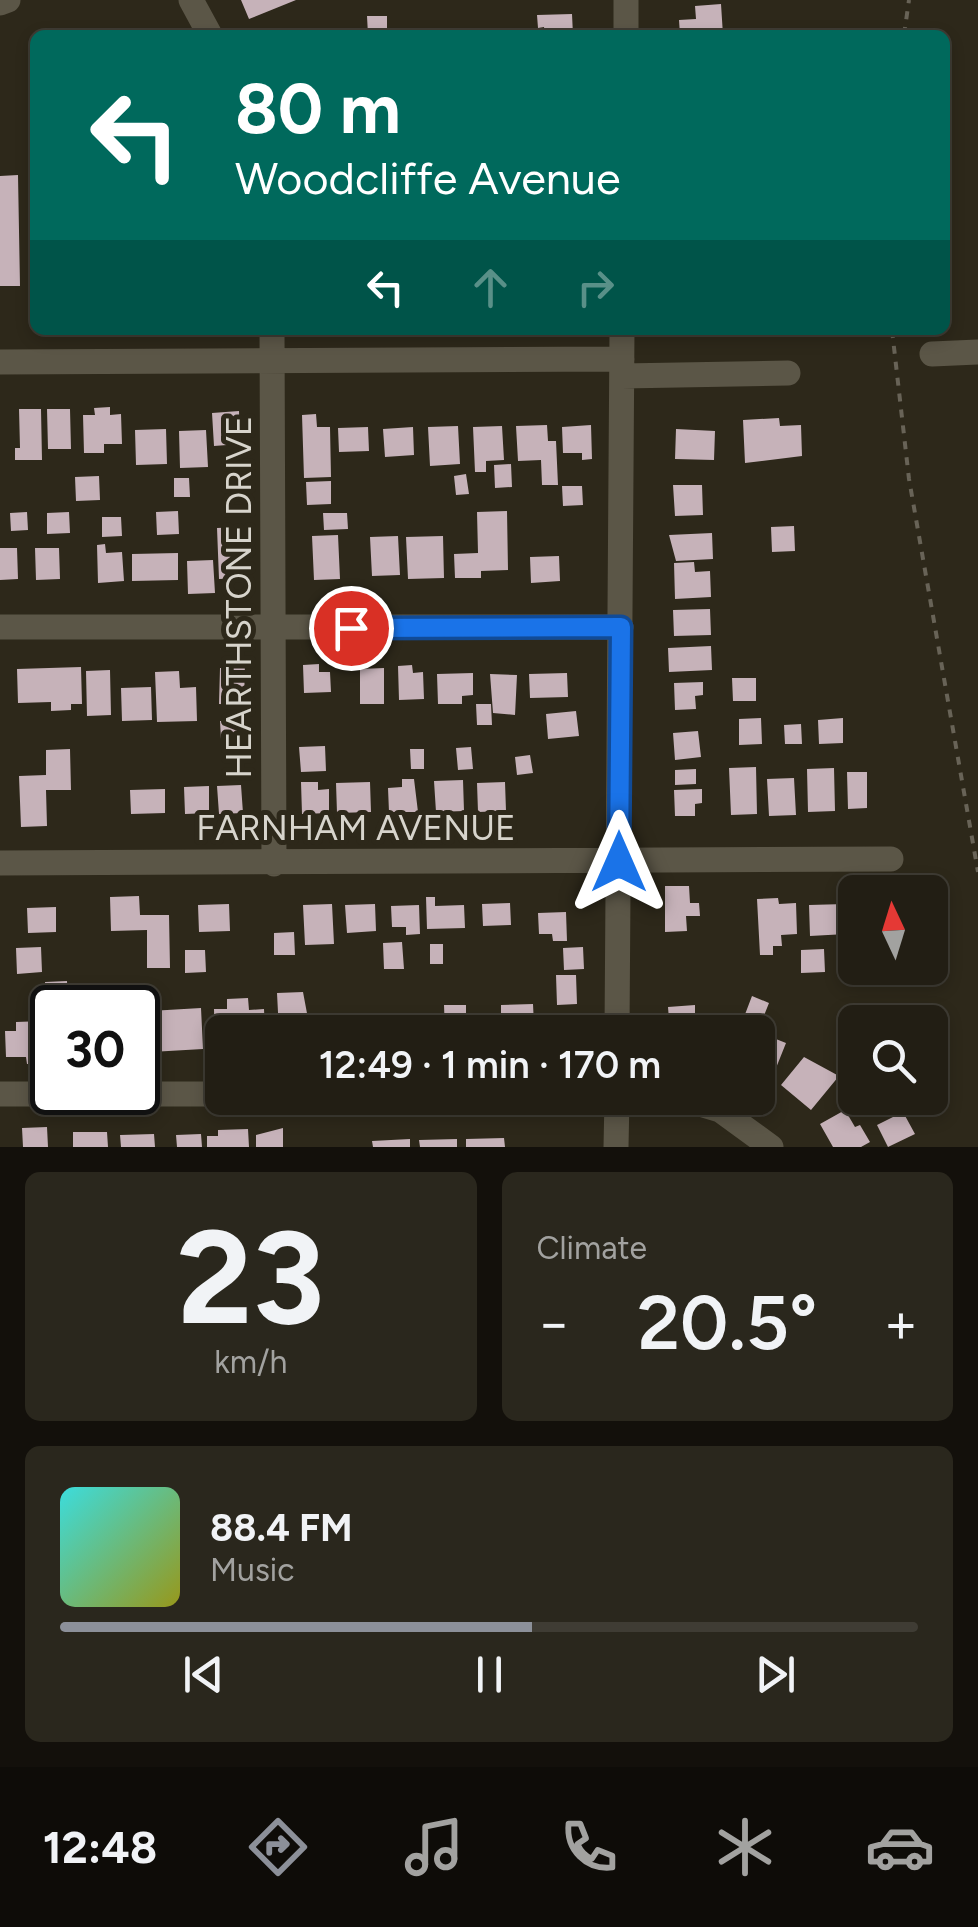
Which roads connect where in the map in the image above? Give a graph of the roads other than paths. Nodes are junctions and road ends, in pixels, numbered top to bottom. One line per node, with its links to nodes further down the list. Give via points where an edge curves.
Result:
1 (8, 0): 4 (street)
2 (191, 0): 5 (street)
3 (626, 0): 6 (street)
4 (0, 2)
5 (207, 30)
6 (626, 30)
7 (272, 335): 12 (street, HEARTHSTONE DRIVE)
8 (622, 335): 13 (street)
9 (978, 352): 10 (street)
10 (932, 354)
11 (0, 362): 12 (street)
12 (274, 362): 13 (street); 17 (street, HEARTHSTONE DRIVE)
13 (622, 368): 14 (street); 16 (street)
14 (788, 373)
15 (0, 627): 17 (street)
16 (621, 627): 17 (street); 20 (street)
17 (274, 629): 21 (street, HEARTHSTONE DRIVE)
18 (892, 858): 20 (street, FARNHAM AVENUE)
19 (0, 862): 21 (street, FARNHAM AVENUE)
20 (619, 862): 21 (street, FARNHAM AVENUE); 22 (street)
21 (274, 864)
22 (617, 1015)
23 (0, 1094): 24 (street)
24 (205, 1094)
25 (616, 1115): 27 (street)
26 (727, 1115): 28 (street)
27 (616, 1147)
28 (771, 1147)

